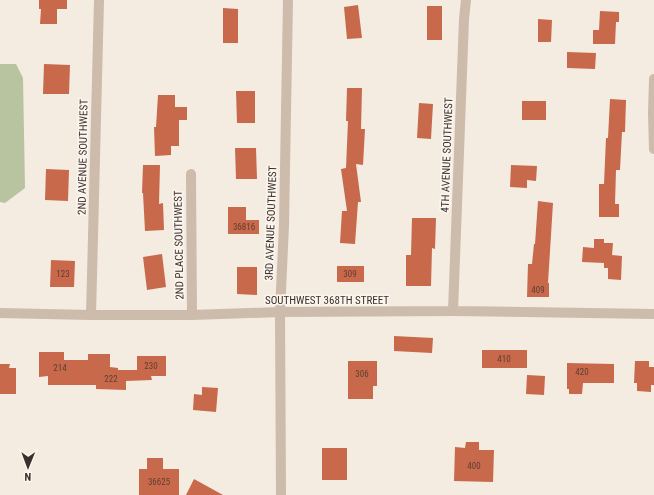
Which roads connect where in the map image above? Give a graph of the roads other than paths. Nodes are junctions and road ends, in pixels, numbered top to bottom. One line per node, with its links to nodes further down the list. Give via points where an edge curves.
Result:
1 (100, 0): 11 (street, 2ND AVENUE SOUTHWEST)
2 (288, 0): 9 (street, 3RD AVENUE SOUTHWEST)
3 (466, 0): 7 (street, 4TH AVENUE SOUTHWEST)
4 (654, 79): 5 (street)
5 (654, 149)
6 (191, 174): 12 (street, 2ND PLACE SOUTHWEST)
7 (454, 311): 9 (street, SOUTHWEST 368TH STREET); 10 (street, SOUTHWEST 368TH STREET)
8 (0, 312): 11 (street, SOUTHWEST 368TH STREET)
9 (280, 312): 12 (street, SOUTHWEST 368TH STREET); 13 (street, 3RD AVENUE SOUTHWEST)
10 (654, 314)
11 (91, 315): 12 (street, SOUTHWEST 368TH STREET)
12 (192, 315)
13 (281, 495)

